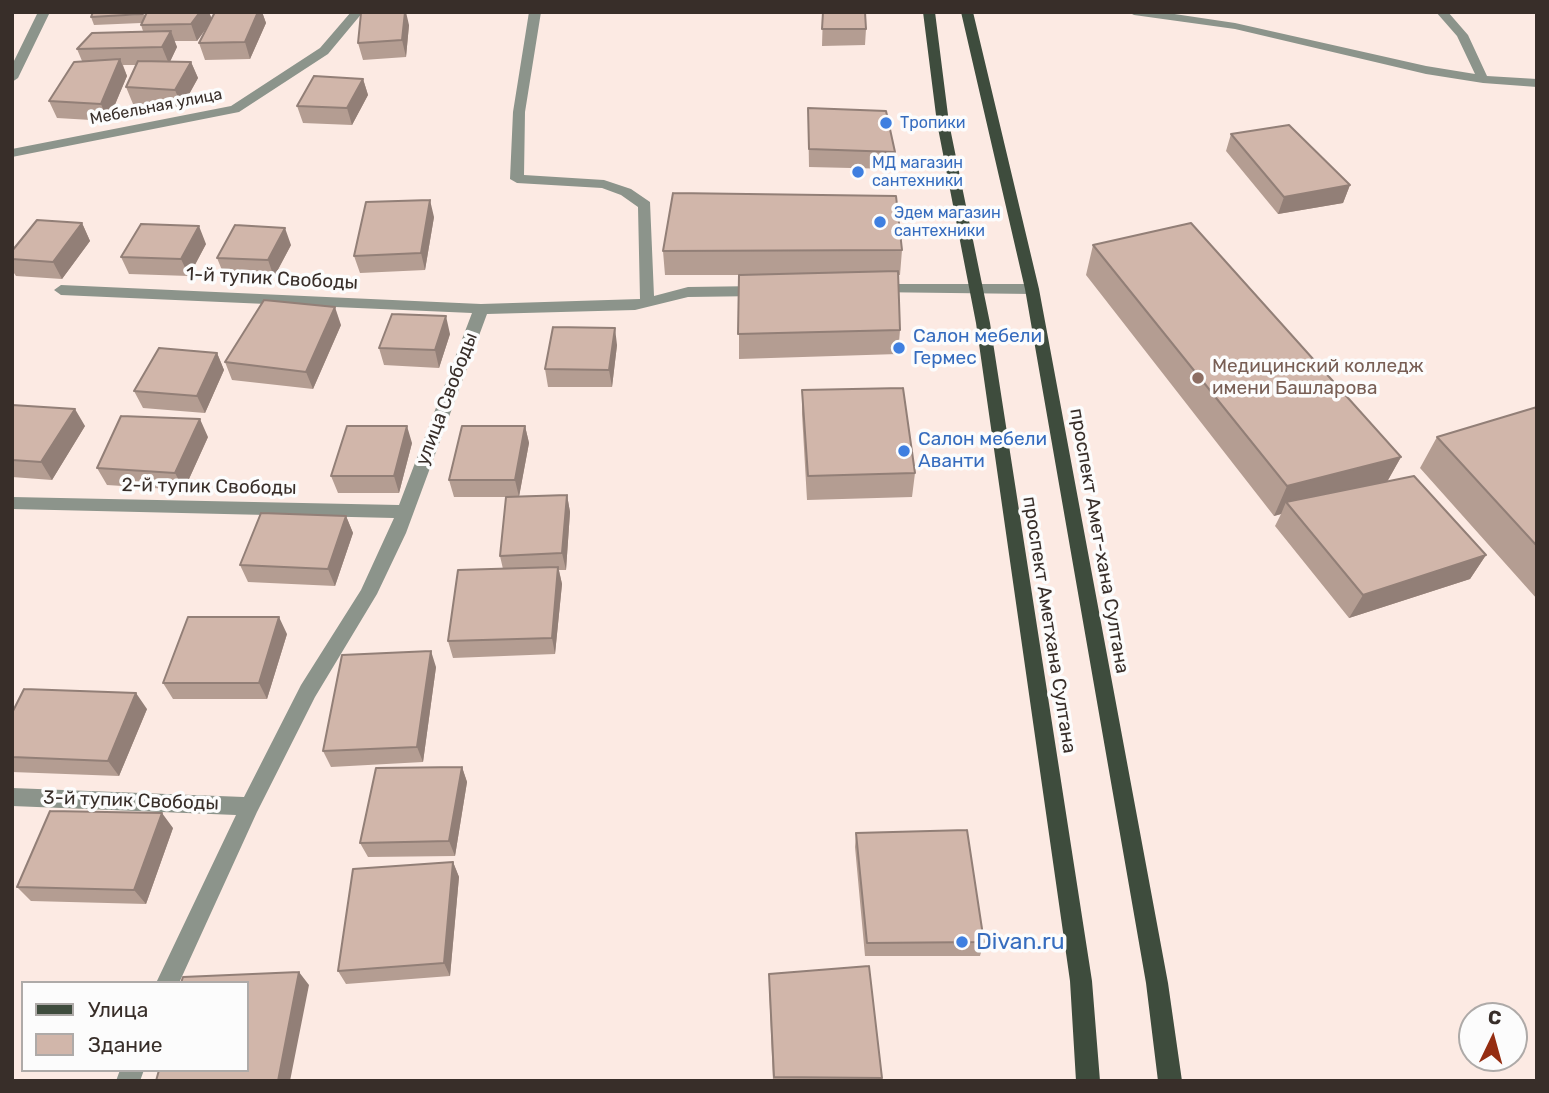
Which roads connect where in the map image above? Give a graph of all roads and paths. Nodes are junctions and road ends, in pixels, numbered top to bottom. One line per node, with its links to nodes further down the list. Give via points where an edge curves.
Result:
1 (44, 12): 8 (street)
2 (357, 12): 11 (street, Мебельная улица, via 324,51 235,109)
3 (535, 12): 17 (street, via 519,112 517,179 604,184 645,205)
4 (929, 12): 12 (main road, проспект Аметхана Султана, via 943,123)
5 (967, 12): 13 (main road, проспект Амет-хана Султана)
6 (1134, 12): 9 (street, via 1235,26 1379,61)
7 (1442, 12): 9 (street, via 1462,35)
8 (12, 78)
9 (1483, 79): 10 (street)
10 (1537, 83)
11 (12, 153)
12 (977, 288): 13 (street); 15 (street); 24 (main road, проспект Аметхана Султана, via 1079,967)
13 (1032, 289): 25 (main road, проспект Амет-хана Султана, via 1157,983)
14 (61, 290): 18 (street, 1-й тупик Свободы)
15 (853, 290)
16 (771, 291): 17 (street, улица Свободы, via 688,292)
17 (647, 302): 18 (street, улица Свободы)
18 (481, 309): 20 (street, улица Свободы)
19 (12, 503): 20 (street, 2-й тупик Свободы)
20 (404, 512): 22 (street, улица Свободы, via 368,594 308,691)
21 (12, 797): 22 (street, 3-й тупик Свободы)
22 (250, 806): 23 (street, улица Свободы)
23 (168, 981)
24 (1088, 1081)
25 (1170, 1081)

